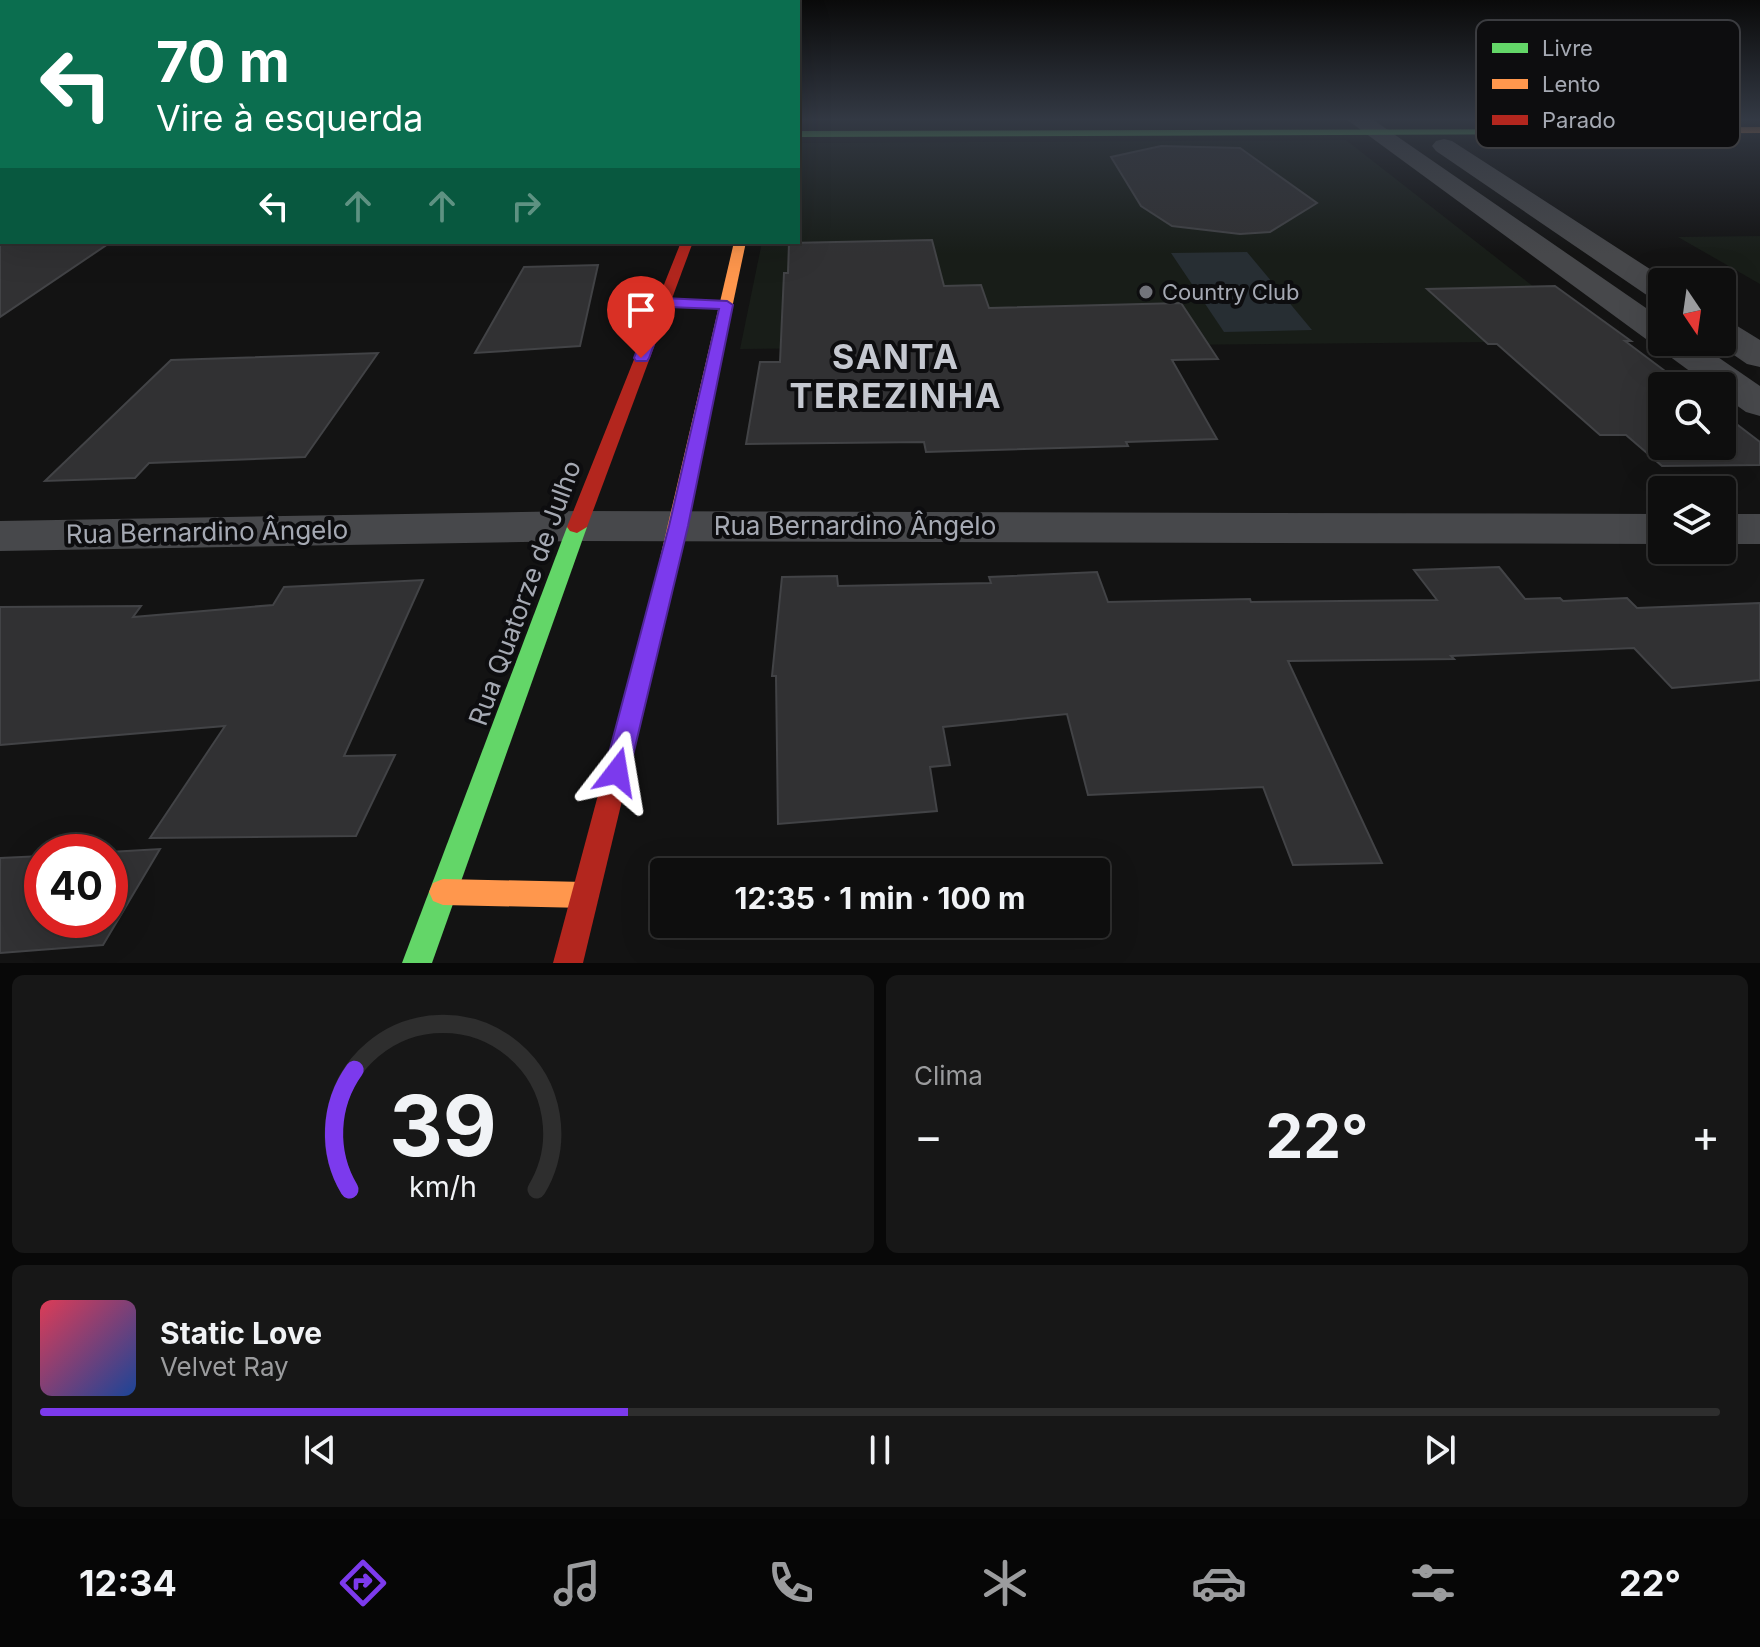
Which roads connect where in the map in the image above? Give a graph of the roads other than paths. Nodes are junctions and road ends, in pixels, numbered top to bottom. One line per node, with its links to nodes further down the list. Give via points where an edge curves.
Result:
1 (1420, 164): 6 (street)
2 (1472, 164): 5 (street)
3 (686, 244): 11 (street, Rua Quatorze de Julho, via 671,303)
4 (739, 244): 12 (street, via 719,305)
5 (1648, 282)
6 (1648, 325)
7 (1736, 340): 9 (street)
8 (1692, 356): 10 (street)
9 (1760, 356)
10 (1760, 404)
11 (577, 526): 12 (street, Rua Bernardino Ângelo); 16 (street, Rua Bernardino Ângelo); 17 (street, Rua Quatorze de Julho)
12 (679, 526): 13 (street, Rua Bernardino Ângelo); 18 (street)
13 (1648, 529)
14 (1736, 529): 15 (street)
15 (1760, 529)
16 (0, 536)
17 (443, 892): 18 (street); 19 (street, Rua Quatorze de Julho)
18 (585, 895): 20 (street)
19 (417, 963)
20 (568, 963)

